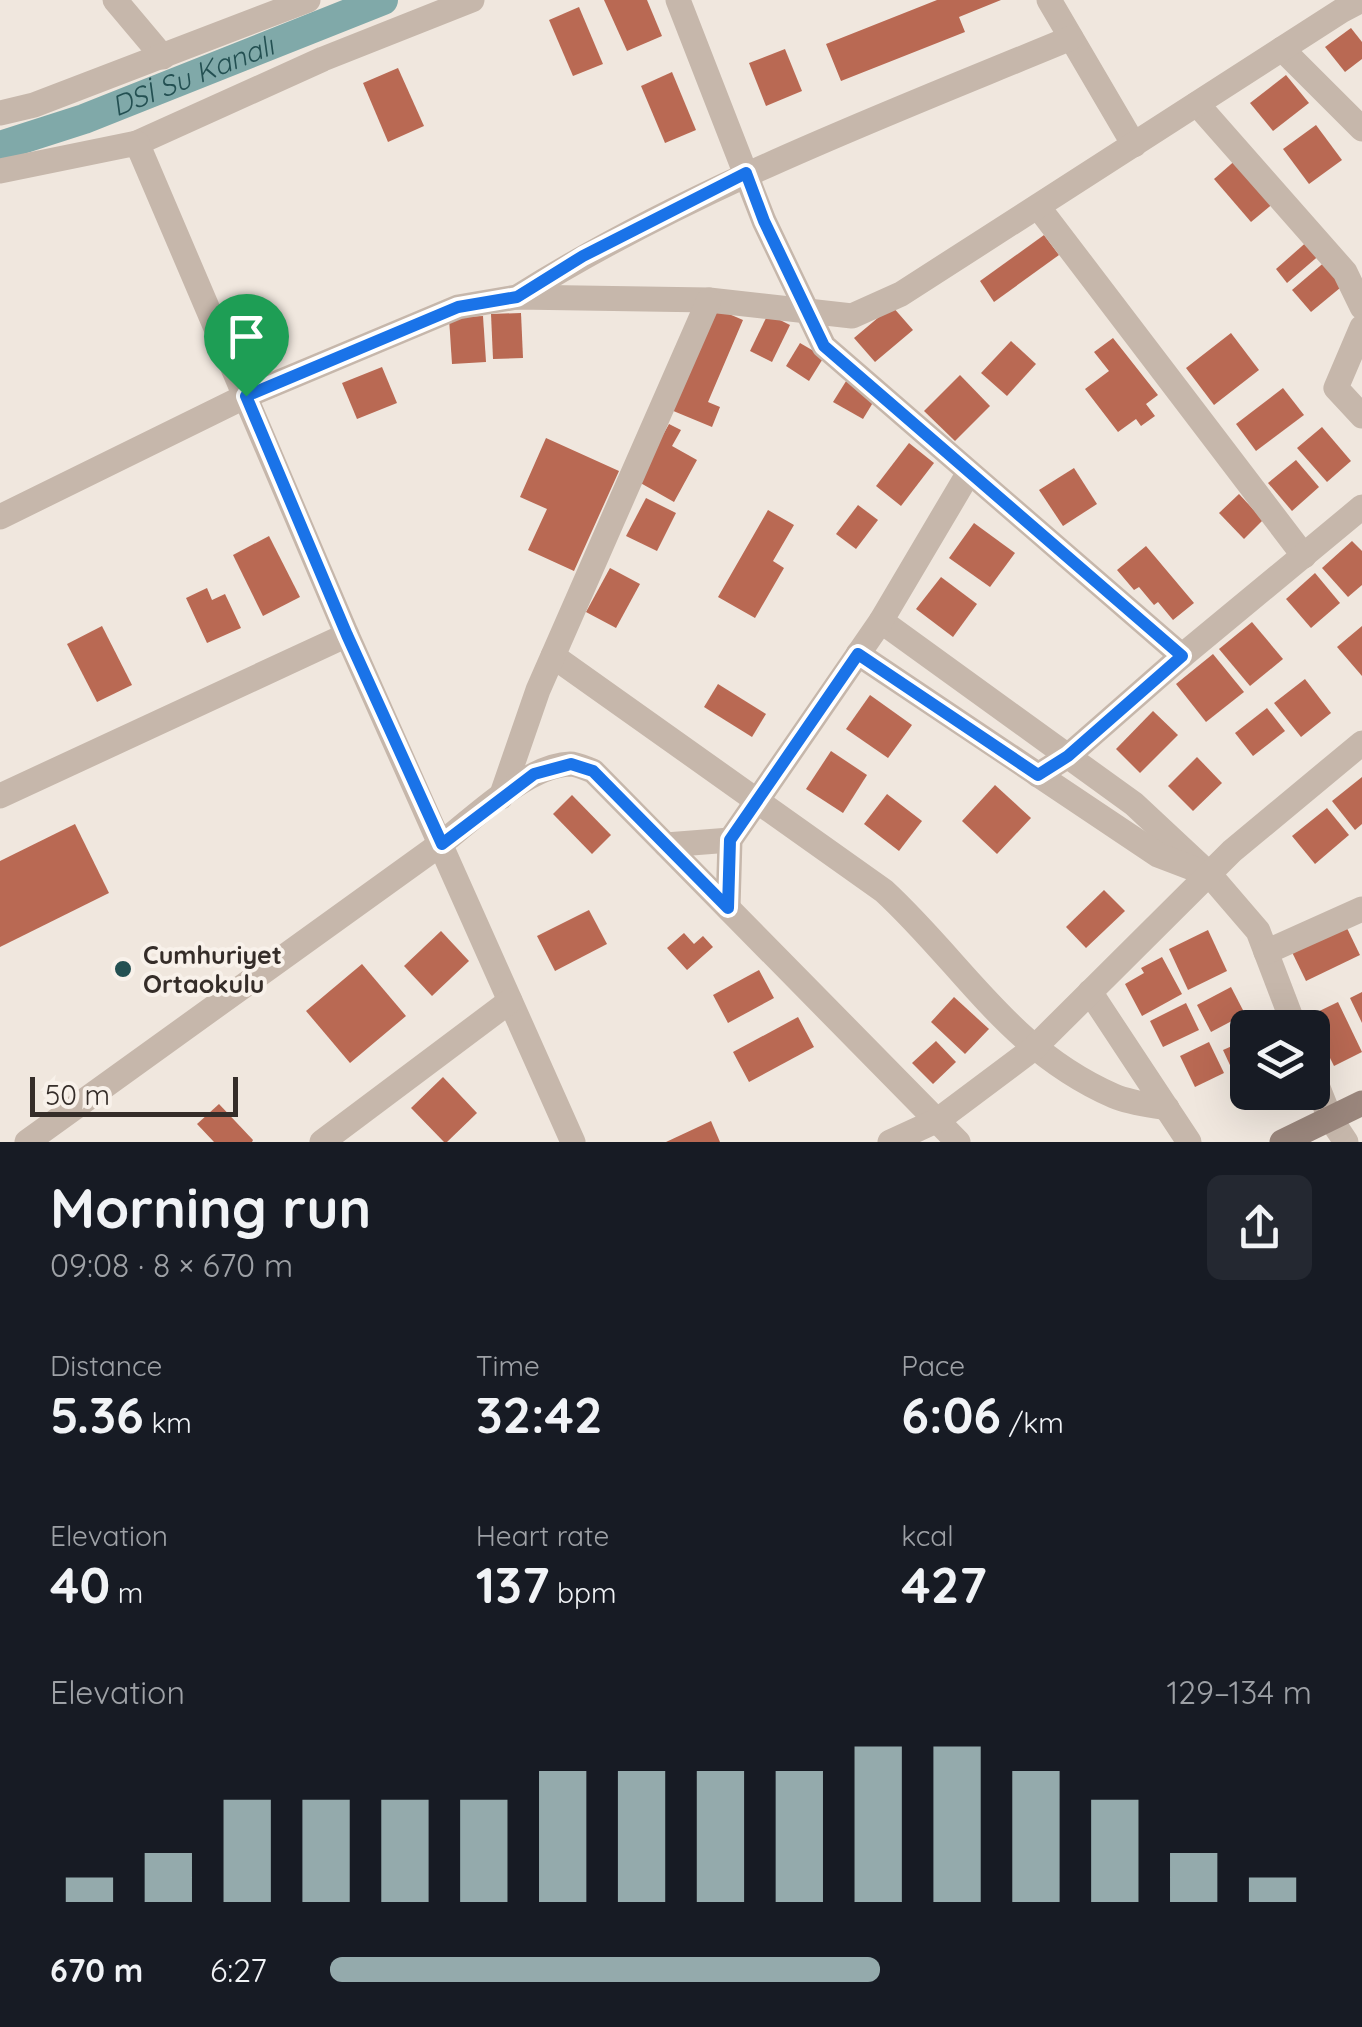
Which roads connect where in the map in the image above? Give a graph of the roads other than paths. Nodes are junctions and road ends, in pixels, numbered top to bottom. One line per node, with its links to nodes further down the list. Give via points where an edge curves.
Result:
1 (115, 0): 9 (street)
2 (308, 0): 9 (street)
3 (472, 0): 13 (street)
4 (678, 0): 16 (street)
5 (1049, 0): 7 (street)
6 (1362, 0): 8 (street)
7 (1071, 38): 14 (street); 16 (street)
8 (1282, 49): 10 (street); 12 (street)
9 (163, 57): 11 (street)
10 (1197, 104): 14 (street); 20 (street, via 1345,272)
11 (0, 113)
12 (1362, 129)
13 (137, 144): 15 (street); 23 (street)
14 (1134, 145): 17 (street)
15 (0, 172)
16 (746, 173): 18 (street); 21 (street)
17 (1038, 208): 21 (street, via 901,294 852,316); 28 (street)
18 (517, 297): 19 (street); 23 (street, via 458,307)
19 (709, 300): 21 (street); 32 (street)
20 (1362, 307)
21 (808, 314): 25 (street, via 824,346)
22 (1362, 326): 24 (street, via 1336,388)
23 (246, 396): 27 (street); 30 (street)
24 (1362, 416)
25 (968, 474): 29 (street); 33 (street)
26 (1362, 507): 28 (street)
27 (0, 517)
28 (1304, 556): 33 (street)
29 (882, 622): 31 (street); 35 (street)
30 (347, 635): 37 (street); 41 (street)
31 (858, 654): 36 (street); 39 (street)
32 (553, 656): 38 (street); 39 (street)
33 (1182, 656): 35 (street)
34 (1362, 743): 43 (street)
35 (1068, 756): 36 (street); 43 (street, via 1134,804)
36 (1038, 775): 43 (street, via 1158,856)
37 (0, 796)
38 (502, 797): 41 (street); 42 (street, via 534,774 571,764 593,771)
39 (760, 801): 40 (street); 50 (street, via 884,892)
40 (730, 840): 42 (street); 44 (street)
41 (442, 844): 48 (street); 56 (street)
42 (666, 845): 44 (street)
43 (1209, 874): 46 (street, via 1258,931); 47 (street)
44 (728, 908): 55 (street)
45 (1362, 908): 46 (street)
46 (1266, 952): 49 (street)
47 (1090, 992): 50 (street); 52 (street)
48 (510, 1001): 57 (street); 58 (street)
49 (1288, 1010)
50 (1034, 1048): 52 (street, via 1118,1098); 55 (street)
51 (1362, 1103): 54 (main road)
52 (1167, 1108): 61 (street)
53 (1327, 1110): 54 (street)
54 (1330, 1118): 62 (main road); 63 (street)
55 (938, 1120): 59 (street); 60 (street)
56 (27, 1142)
57 (322, 1142)
58 (573, 1142)
59 (890, 1142)
60 (958, 1142)
61 (1189, 1142)
62 (1282, 1142)
63 (1346, 1142)

